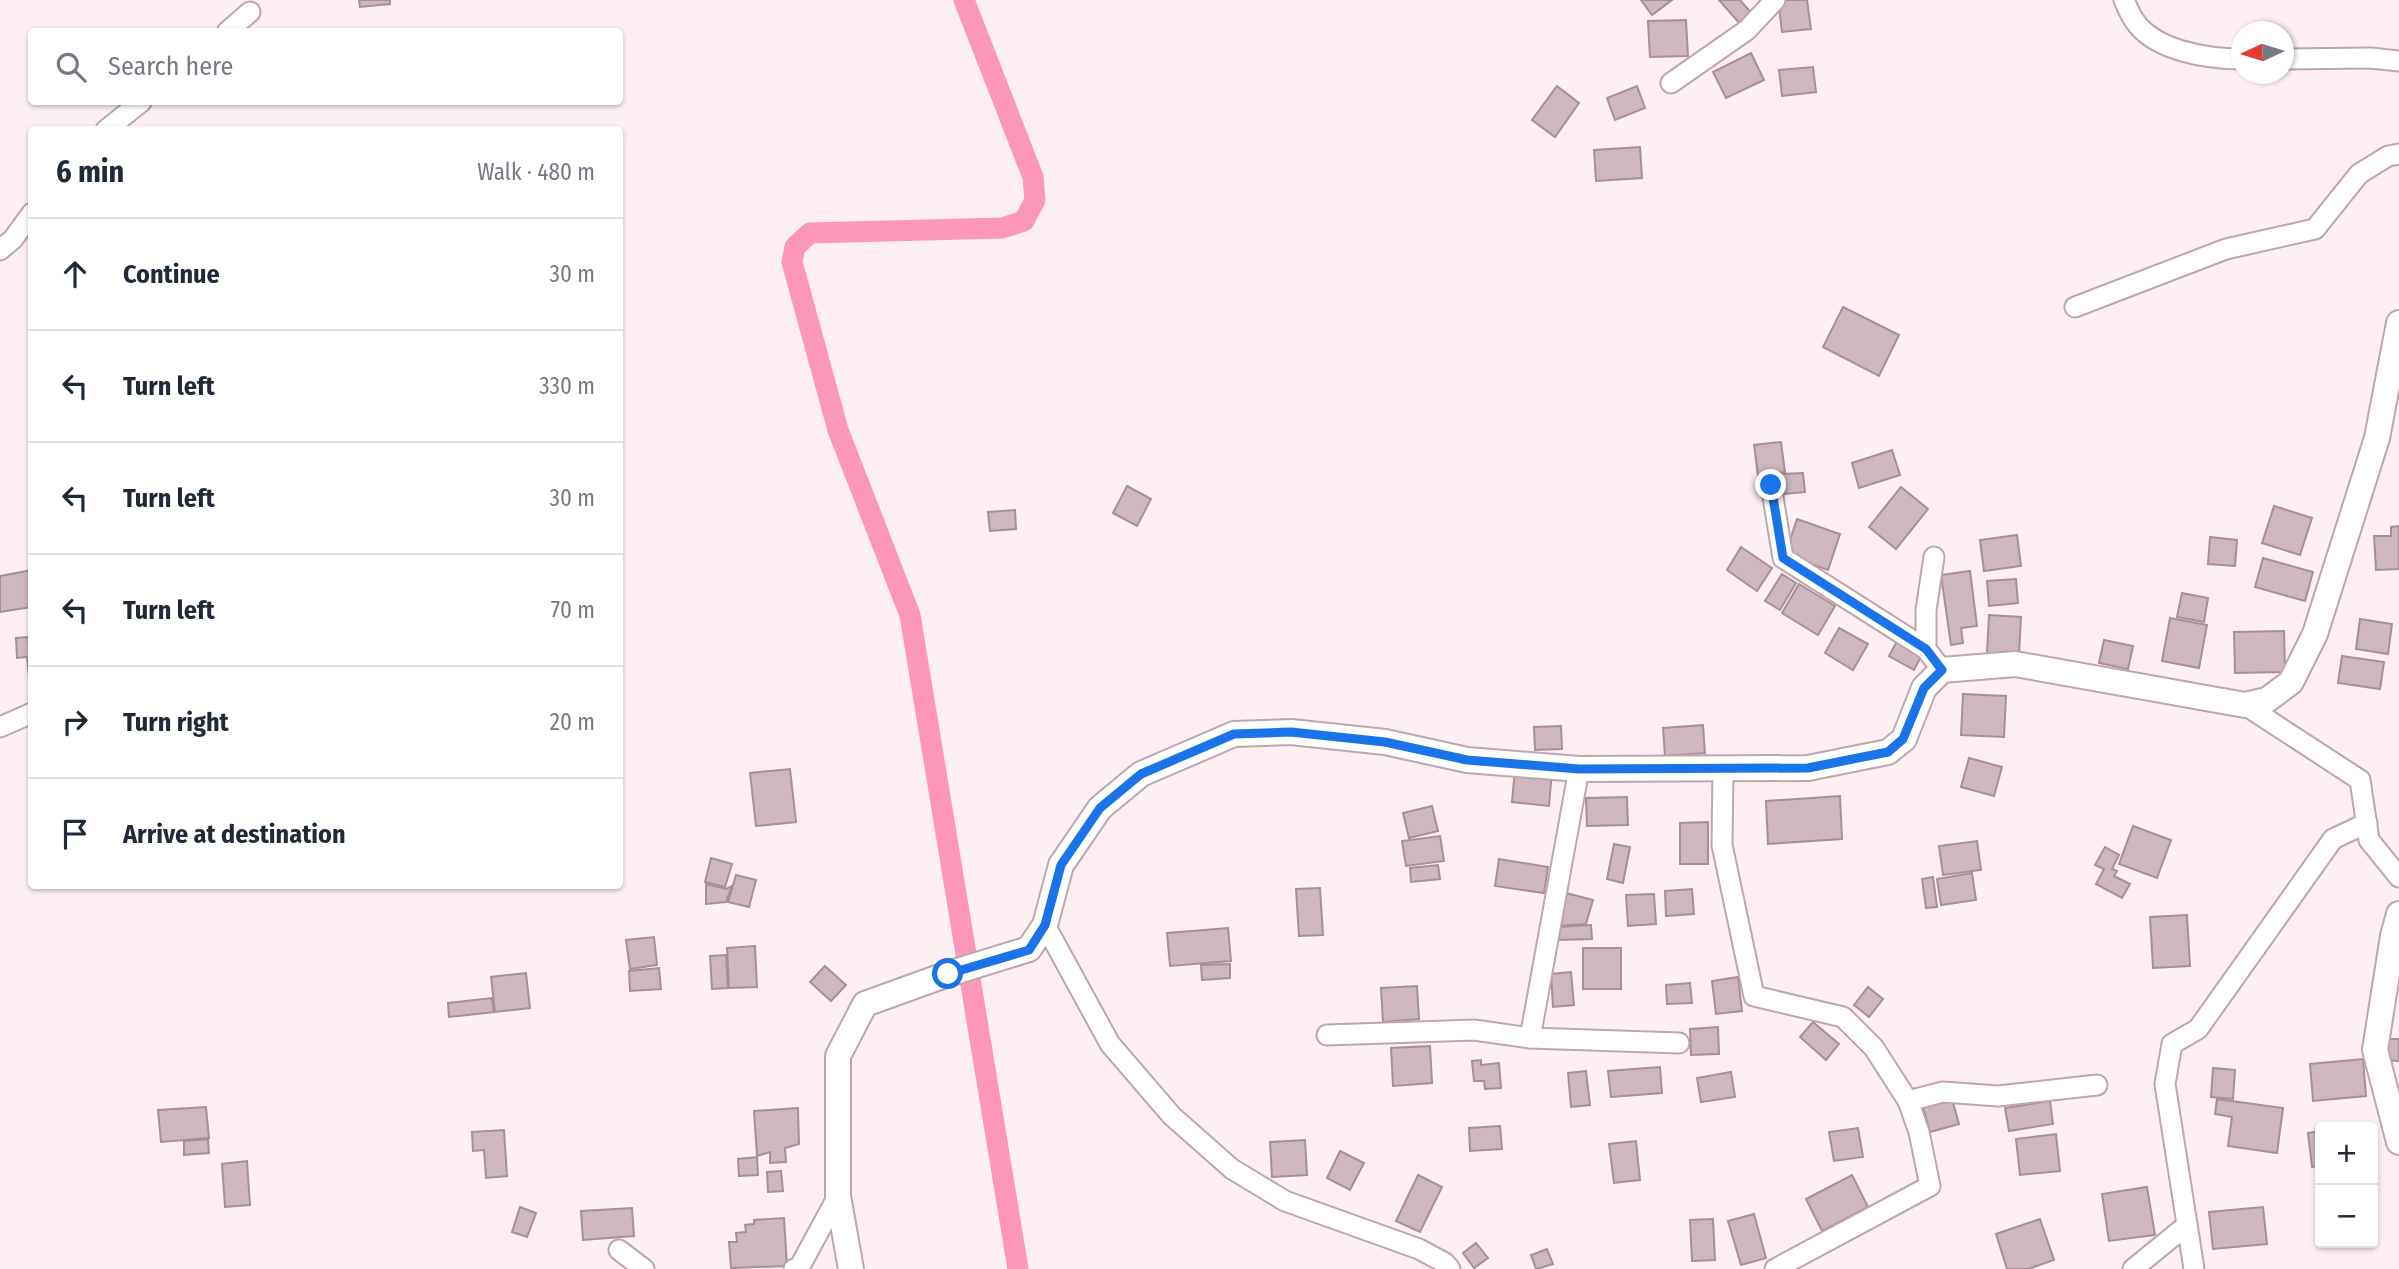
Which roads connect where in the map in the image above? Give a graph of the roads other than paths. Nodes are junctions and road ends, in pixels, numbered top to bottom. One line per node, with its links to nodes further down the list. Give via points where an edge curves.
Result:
1 (1775, 0): 8 (street, via 1747,30)
2 (2124, 0): 5 (street, via 2135,22 2159,43)
3 (250, 12): 4 (street)
4 (231, 28)
5 (2231, 59)
6 (2294, 59): 7 (street)
7 (2399, 61)
8 (1671, 83)
9 (137, 105): 10 (street)
10 (111, 126)
11 (2399, 154): 14 (street, via 2359,174 2315,229 2226,249)
12 (28, 218): 13 (street)
13 (0, 250)
14 (2075, 307)
15 (2399, 323): 20 (street, via 2377,438 2315,634 2291,682 2267,700)
16 (1771, 485): 18 (street, via 1783,558)
17 (1934, 557): 18 (street)
18 (1926, 649): 19 (street)
19 (1942, 670): 20 (street, via 2015,664); 24 (street, via 1924,688 1903,739 1888,752 1808,768)
20 (2245, 705): 25 (street, via 2360,780)
21 (28, 715): 22 (street)
22 (0, 727)
23 (1579, 769): 24 (street); 28 (street, via 1467,760 1385,742 1291,732 1234,734 1141,774 1100,808 1061,865); 30 (street)
24 (1723, 769): 33 (street, via 1723,845 1754,996 1843,1017 1874,1048)
25 (2367, 823): 26 (street, via 2369,840); 36 (street, via 2333,839 2198,1029 2172,1044 2165,1084)
26 (2399, 877)
27 (2399, 914): 34 (street, via 2375,1050)
28 (1045, 925): 35 (street, via 1029,950 865,1004 838,1056); 41 (street, via 1110,1044 1172,1116 1232,1169 1285,1201 1419,1249)
29 (1327, 1035): 30 (street, via 1474,1030)
30 (1530, 1038): 31 (street)
31 (1679, 1043)
32 (2097, 1085): 33 (street, via 1998,1096 1943,1092)
33 (1908, 1101): 42 (street, via 1930,1186)
34 (2399, 1142)
35 (838, 1196): 39 (street, via 799,1268); 40 (street)
36 (2187, 1225): 43 (street); 44 (street)
37 (619, 1250): 38 (street)
38 (644, 1269)
39 (794, 1269)
40 (851, 1269)
41 (1450, 1269)
42 (1775, 1269)
43 (2133, 1269)
44 (2194, 1269)

